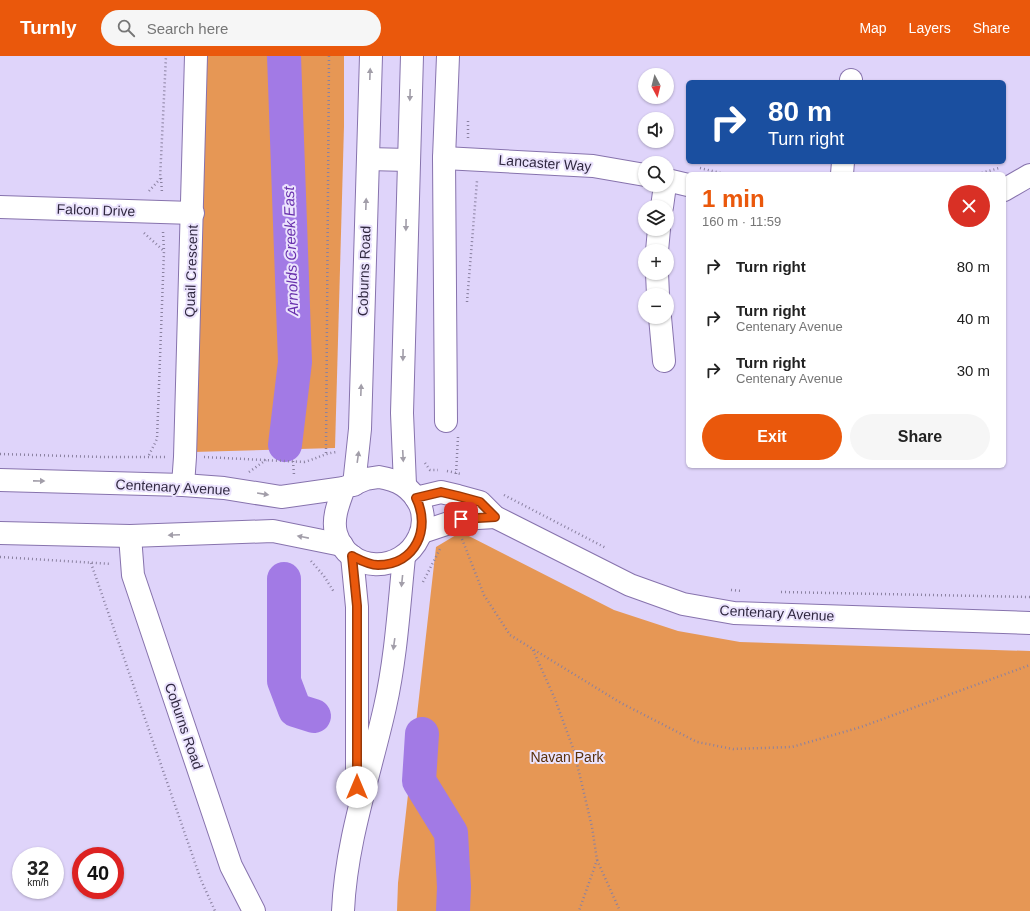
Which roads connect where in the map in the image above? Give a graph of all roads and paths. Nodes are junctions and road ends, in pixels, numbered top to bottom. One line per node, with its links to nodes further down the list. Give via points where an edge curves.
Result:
1 (166, 56): 16 (path, via 160,179)
2 (196, 56): 18 (street, Quail Crescent)
3 (329, 56): 26 (path, via 326,453 304,462)
4 (371, 56): 8 (street, Coburns Road, one-way to 4)
5 (412, 56): 9 (street, one-way to 9)
6 (448, 56): 7 (street)
7 (444, 158): 10 (street, Lancaster Way, via 593,166); 23 (street)
8 (368, 159): 9 (street); 30 (street, Coburns Road, one-way to 8, via 360,429)
9 (408, 160): 31 (street, one-way to 31, via 402,413)
10 (638, 174)
11 (1030, 175): 15 (street)
12 (484, 181): 20 (path, via 476,181)
13 (674, 182): 14 (street)
14 (686, 185)
15 (1006, 189)
16 (146, 194)
17 (0, 207): 18 (street, Falcon Drive)
18 (192, 213): 26 (street, Quail Crescent)
19 (137, 233): 25 (path, via 145,233 164,251 157,439)
20 (467, 306)
21 (661, 324): 22 (street)
22 (664, 360)
23 (453, 426): 27 (path, via 456,472)
24 (0, 454): 25 (path)
25 (148, 457): 26 (path)
26 (185, 457): 29 (street, Quail Crescent)
27 (463, 475)
28 (0, 480): 29 (street, Centenary Avenue, one-way to 29)
29 (183, 485): 30 (street, Centenary Avenue, one-way to 30, via 224,488 281,497)
30 (349, 487): 31 (street, via 366,479 379,477 393,479); 41 (street, via 335,518 336,532)
31 (410, 491): 33 (street, Centenary Avenue, via 441,492 480,502); 36 (street, via 421,508)
32 (497, 491): 40 (path)
33 (495, 517): 34 (street); 50 (street, Centenary Avenue, via 630,585 683,604 734,613)
34 (461, 519): 36 (street); 51 (path, via 463,544 484,595 510,635)
35 (0, 523): 38 (street, via 24,523)
36 (422, 532): 42 (street, via 415,546)
37 (0, 533): 38 (street)
38 (69, 535): 39 (street)
39 (130, 536): 41 (street, one-way to 39, via 273,531); 56 (street, Coburns Road, via 133,575 231,866)
40 (609, 549)
41 (347, 550): 42 (street, via 364,562 378,565 392,563); 53 (street, via 357,606)
42 (404, 557): 53 (street, one-way to 53, via 386,706)
43 (309, 559): 45 (path, via 314,562)
44 (91, 563): 55 (path, via 201,880)
45 (332, 588)
46 (724, 589): 47 (path)
47 (745, 592)
48 (777, 592): 49 (path)
49 (1030, 597)
50 (1030, 623)
51 (533, 650): 52 (path, via 621,703 697,742 733,749 792,747 861,727); 54 (path, via 574,751 592,826)
52 (1030, 665)
53 (357, 818): 57 (street, via 344,890)
54 (597, 860): 58 (path); 59 (path)
55 (215, 911)
56 (254, 911)
57 (343, 911)
58 (578, 911)
59 (620, 911)

